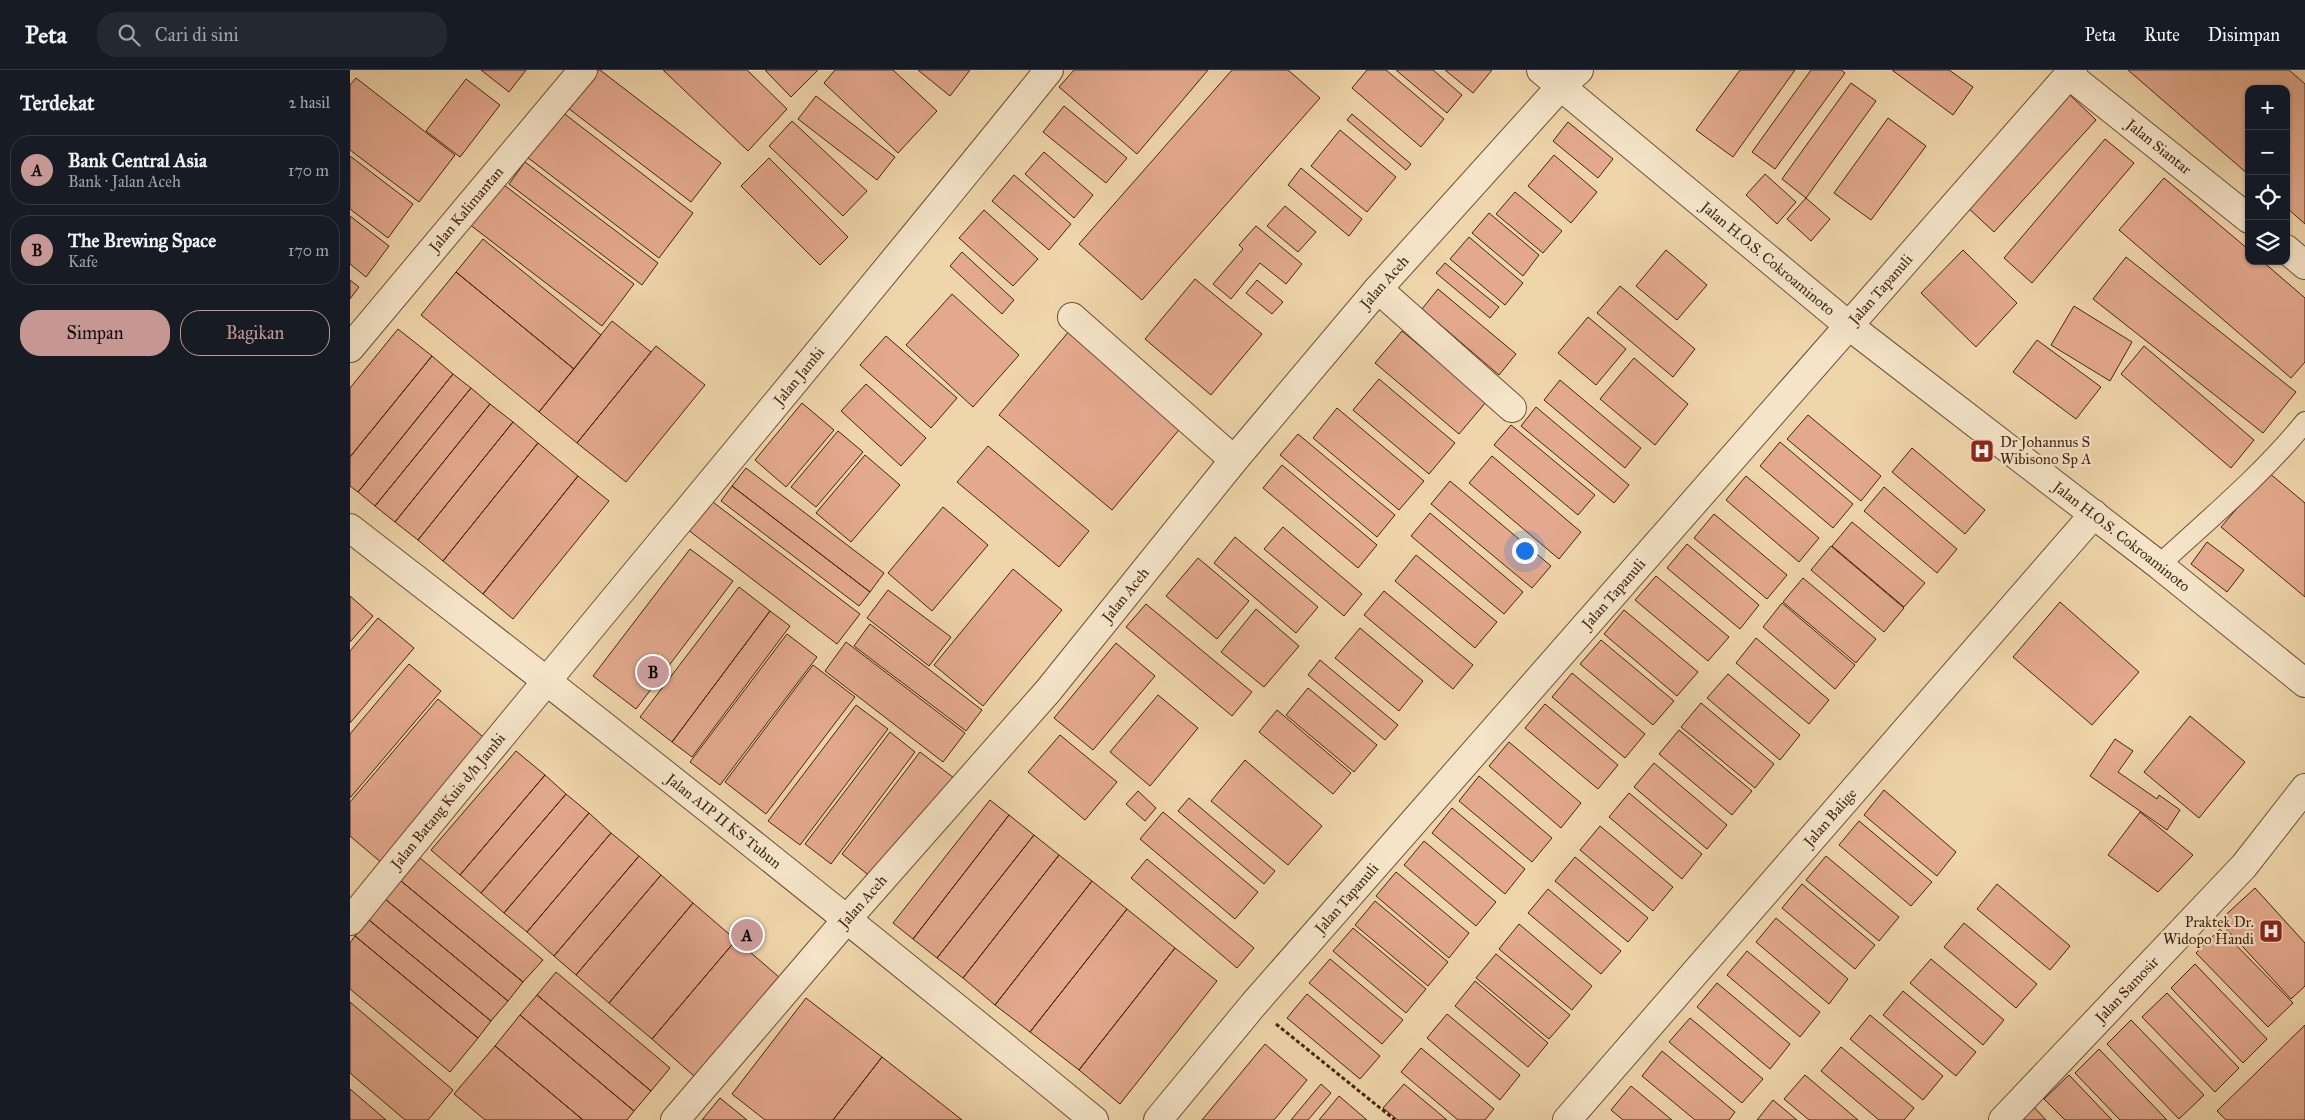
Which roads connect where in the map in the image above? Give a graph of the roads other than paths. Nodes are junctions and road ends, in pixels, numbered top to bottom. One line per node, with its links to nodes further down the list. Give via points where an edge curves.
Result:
1 (583, 70): 11 (street, Jalan Kalimantan)
2 (1049, 70): 18 (street, Jalan Jambi)
3 (2071, 72): 5 (street, Jalan Siantar); 10 (street, Jalan Tapanuli)
4 (1560, 75): 8 (street, Jalan Aceh); 10 (street, Jalan H.O.S. Cokroaminoto)
5 (2245, 216)
6 (2290, 253): 7 (street)
7 (2305, 264)
8 (1378, 289): 12 (street); 14 (street, Jalan Aceh)
9 (1072, 318): 14 (street)
10 (1848, 325): 15 (street, Jalan H.O.S. Cokroaminoto); 25 (street, Jalan Tapanuli, via 1252,1005)
11 (350, 348)
12 (1512, 408)
13 (2305, 422): 17 (lane, via 2257,476)
14 (1234, 460): 21 (street, Jalan Aceh, via 1048,691)
15 (2094, 514): 17 (street, Jalan H.O.S. Cokroaminoto); 26 (street, Jalan Balige)
16 (350, 528): 18 (street, Jalan AIP II KS Tubun)
17 (2159, 565): 19 (street, Jalan H.O.S. Cokroaminoto)
18 (546, 679): 21 (street, Jalan AIP II KS Tubun); 22 (street, Jalan Batang Kuis d/h Jambi)
19 (2305, 683)
20 (2305, 788): 27 (street, Jalan Samosir, via 2244,866)
21 (848, 918): 23 (street, Jalan Aceh); 24 (street, Jalan AIP II KS Tubun)
22 (350, 921)
23 (675, 1120)
24 (1094, 1120)
25 (1158, 1120)
26 (1567, 1120)
27 (2002, 1120)

